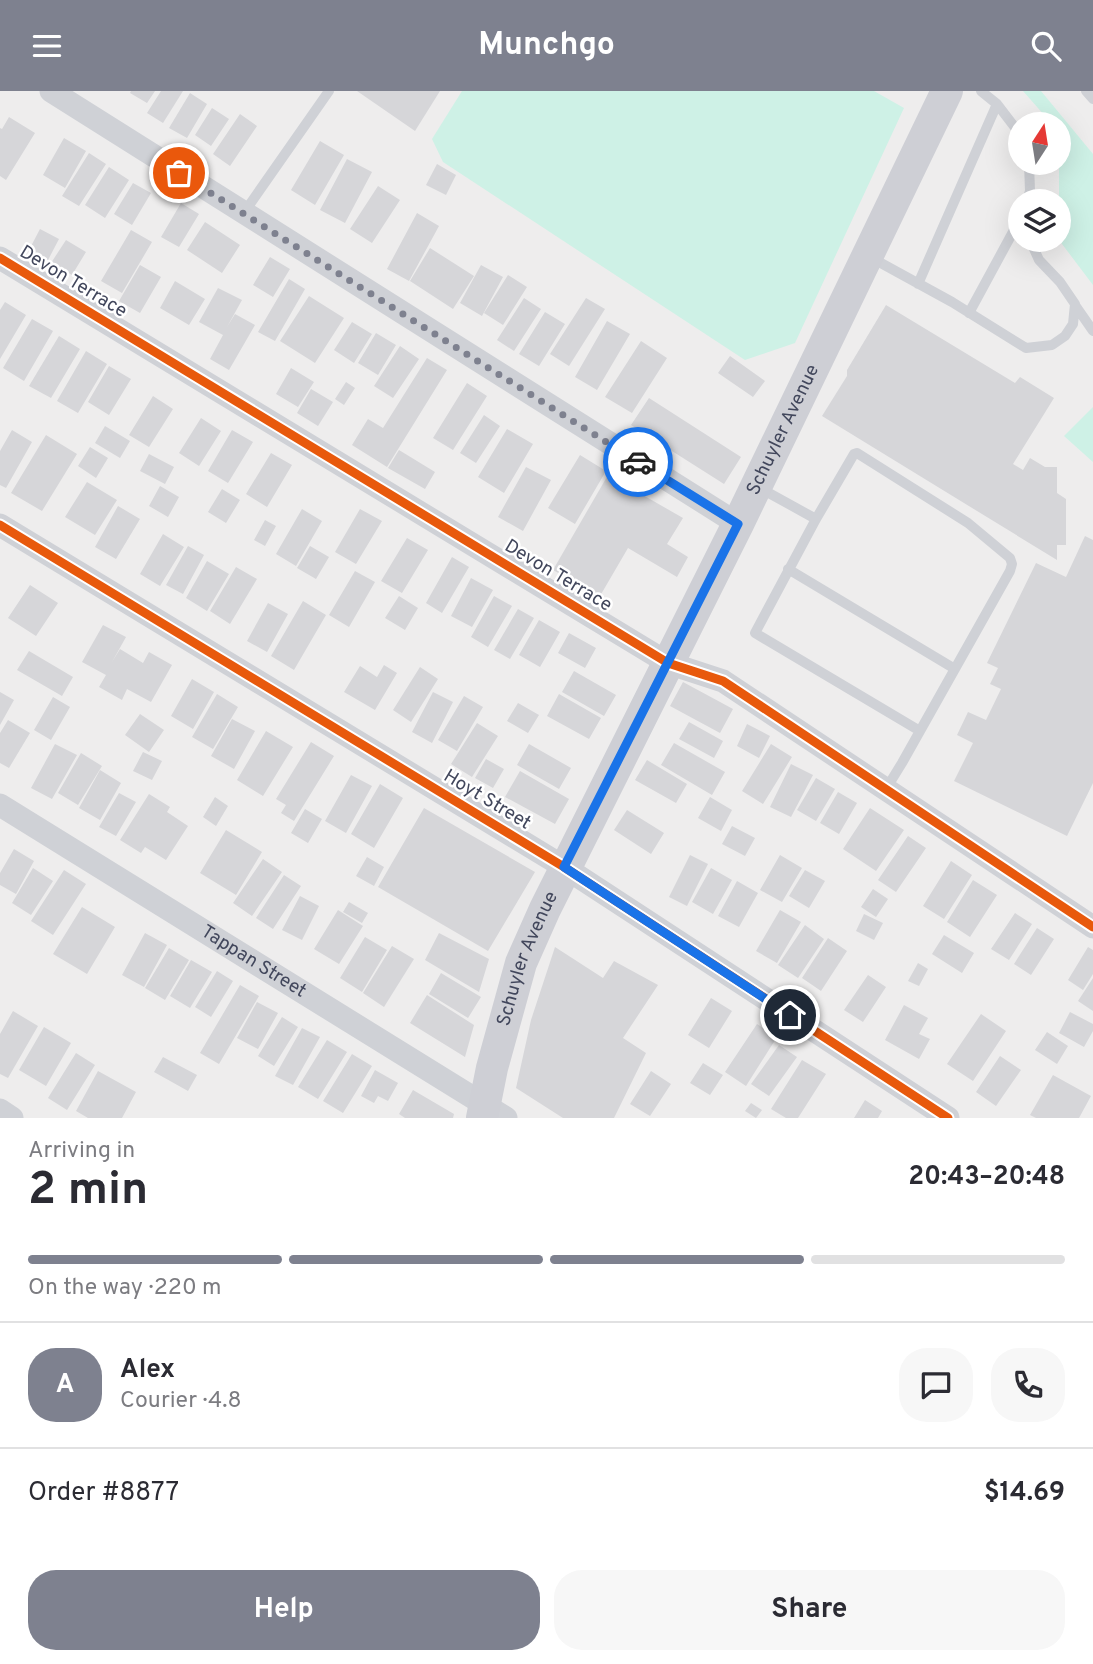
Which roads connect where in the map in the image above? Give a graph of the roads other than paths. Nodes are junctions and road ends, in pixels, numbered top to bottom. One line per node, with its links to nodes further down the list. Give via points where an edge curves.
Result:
1 (51, 91): 9 (street)
2 (329, 91): 9 (lane)
3 (947, 91): 12 (main road, Schuyler Avenue)
4 (981, 91): 7 (lane)
5 (1086, 91): 6 (lane)
6 (1093, 99)
7 (997, 104): 8 (lane); 14 (lane)
8 (1008, 118)
9 (243, 213): 20 (street)
10 (1008, 241): 16 (lane)
11 (1035, 252): 15 (lane)
12 (867, 256): 14 (lane); 18 (main road, Schuyler Avenue)
13 (0, 258): 23 (street, Devon Terrace)
14 (918, 284): 16 (lane)
15 (1074, 305): 16 (lane, via 1073,324 1065,336 1052,345 1026,348); 17 (lane)
16 (969, 313)
17 (1093, 331)
18 (756, 486): 19 (lane); 20 (main road, Schuyler Avenue)
19 (816, 519): 22 (lane); 24 (lane, via 850,457 857,453 968,523 1010,558 1010,571)
20 (738, 524): 23 (main road, Schuyler Avenue)
21 (0, 525): 28 (street, Hoyt Street)
22 (788, 569): 24 (lane); 25 (lane, via 756,636)
23 (668, 663): 26 (street, Devon Terrace, via 723,681); 28 (main road, Schuyler Avenue)
24 (955, 669): 25 (lane)
25 (920, 731): 26 (lane)
26 (886, 789): 29 (street, Devon Terrace)
27 (0, 805): 31 (street, Tappan Street)
28 (564, 867): 31 (main road, Schuyler Avenue, via 521,963); 33 (street, Hoyt Street)
29 (1093, 927)
30 (0, 1110): 32 (street)
31 (491, 1114)
32 (12, 1118)
33 (948, 1118)

